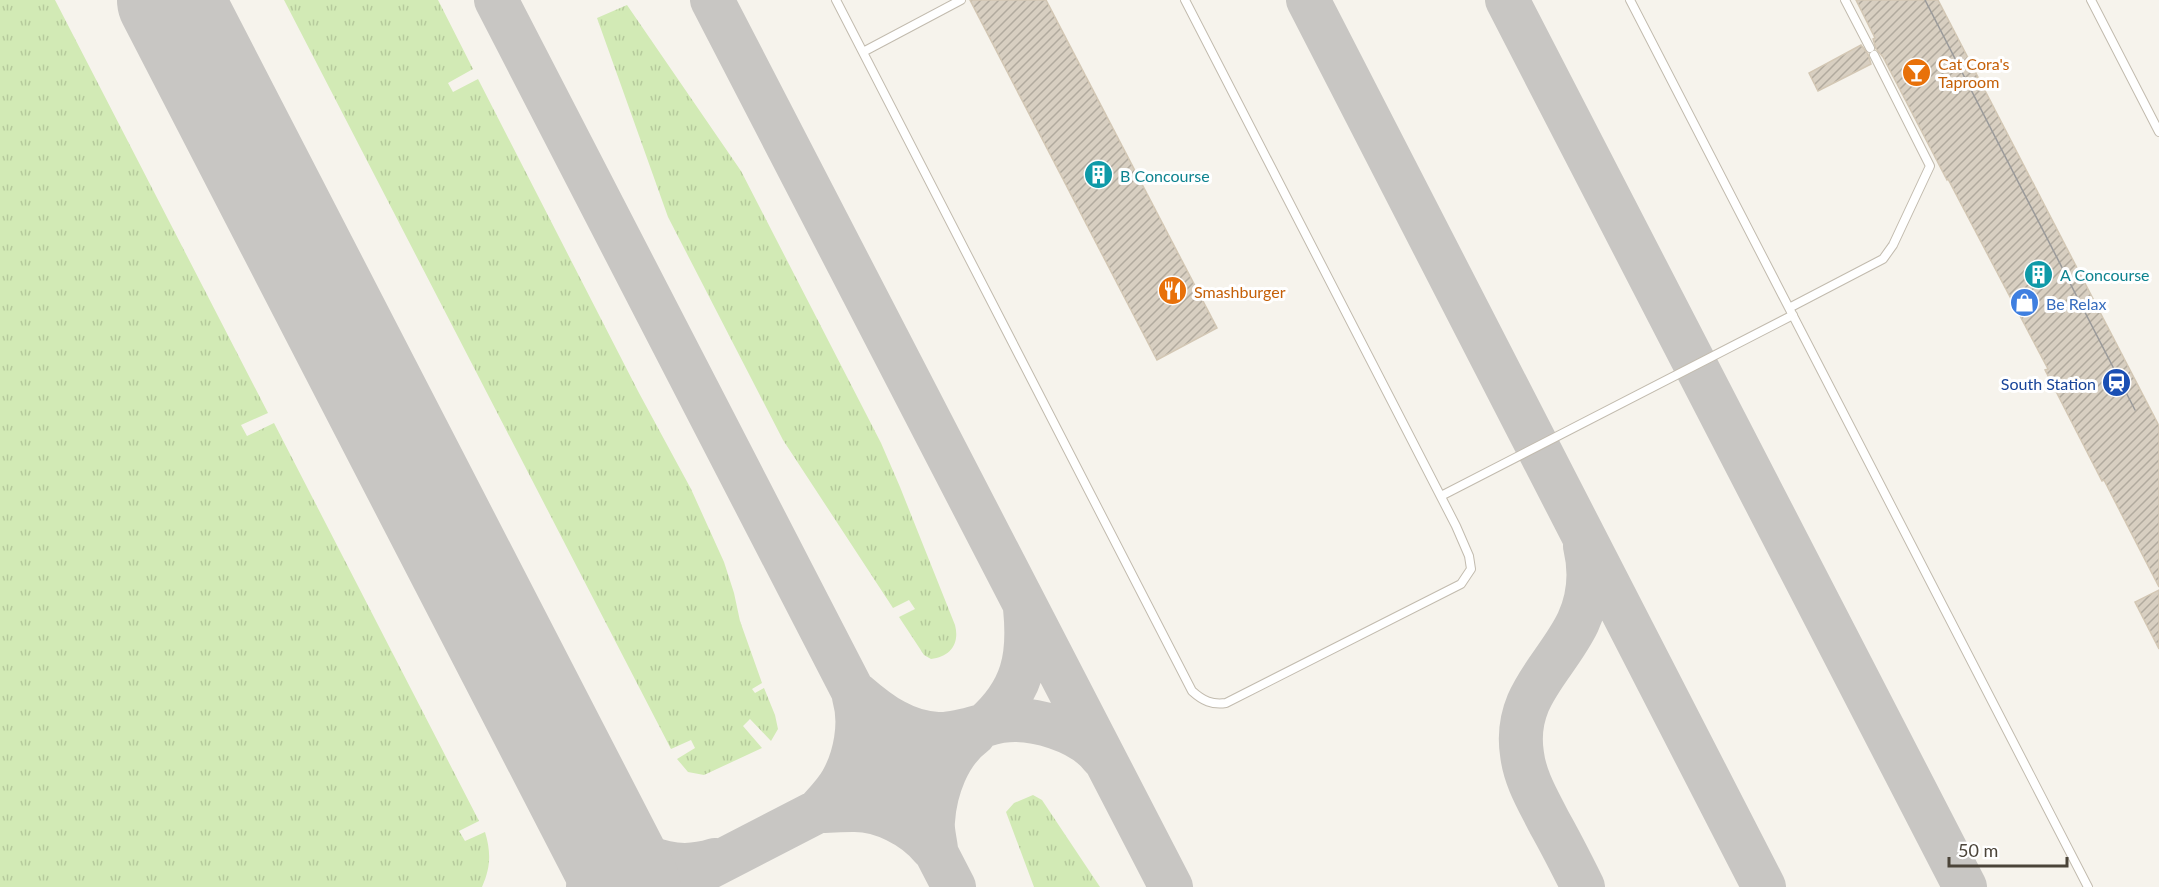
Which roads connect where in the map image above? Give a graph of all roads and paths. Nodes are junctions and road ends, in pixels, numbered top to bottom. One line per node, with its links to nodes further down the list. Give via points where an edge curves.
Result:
1 (836, 0): 7 (lane)
2 (961, 0): 7 (lane)
3 (1185, 0): 10 (lane)
4 (1630, 0): 9 (lane)
5 (1845, 0): 9 (lane, via 1930,166 1883,259)
6 (2091, 0): 8 (lane)
7 (863, 52): 10 (lane, via 1192,691 1200,699 1226,703 1461,584 1471,569 1469,556)
8 (2159, 132)
9 (1791, 311): 10 (lane); 11 (lane)
10 (1441, 496)
11 (2088, 887)

